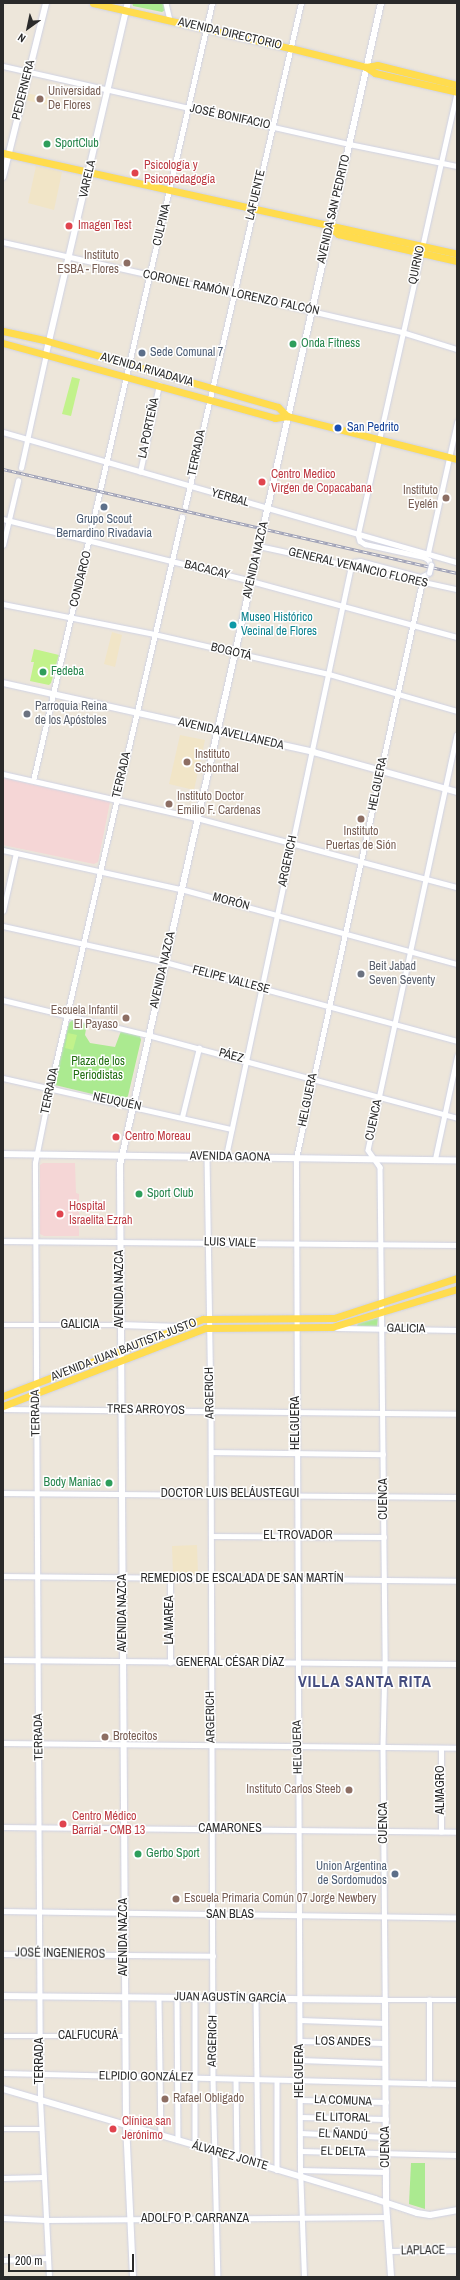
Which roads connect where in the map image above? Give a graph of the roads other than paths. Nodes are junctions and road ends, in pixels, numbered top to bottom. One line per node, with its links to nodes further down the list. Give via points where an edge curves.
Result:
1 (46, 3): 14 (main road, PEDERNERA)
2 (93, 3): 8 (main road, AVENIDA DIRECTORIO)
3 (128, 3): 8 (main road, VARELA)
4 (166, 3): 9 (street)
5 (212, 3): 10 (street, CULPINA)
6 (301, 3): 11 (street, LAFUENTE)
7 (381, 3): 13 (main road, AVENIDA SAN PEDRITO)
8 (126, 11): 9 (main road, AVENIDA DIRECTORIO); 16 (main road, VARELA)
9 (170, 20): 10 (main road, AVENIDA DIRECTORIO)
10 (207, 29): 11 (main road, AVENIDA DIRECTORIO); 18 (street, CULPINA)
11 (290, 48): 13 (main road, AVENIDA DIRECTORIO); 19 (street, LAFUENTE)
12 (3, 66): 14 (street, JOSÉ BONIFACIO)
13 (366, 67): 15 (main road, AVENIDA DIRECTORIO, via 377,65); 17 (main road, AVENIDA DIRECTORIO, via 375,73); 20 (main road, AVENIDA SAN PEDRITO)
14 (28, 71): 16 (street, JOSÉ BONIFACIO); 21 (main road, PEDERNERA)
15 (457, 85)
16 (108, 91): 18 (street, JOSÉ BONIFACIO); 24 (main road, VARELA)
17 (457, 92): 22 (street, QUIRNO)
18 (189, 108): 19 (street, JOSÉ BONIFACIO); 26 (street, CULPINA)
19 (272, 126): 20 (street, JOSÉ BONIFACIO); 27 (street, LAFUENTE)
20 (348, 144): 22 (street, JOSÉ BONIFACIO); 28 (main road, AVENIDA SAN PEDRITO)
21 (6, 154): 24 (main road); 25 (main road, PEDERNERA)
22 (441, 162): 23 (street, JOSÉ BONIFACIO); 30 (street, QUIRNO)
23 (457, 166)
24 (89, 172): 26 (main road); 33 (main road, VARELA)
25 (3, 177)
26 (170, 190): 27 (main road); 35 (street, CULPINA)
27 (253, 209): 28 (main road); 36 (street, LAFUENTE)
28 (330, 227): 30 (main road); 31 (main road, via 338,234); 37 (main road, AVENIDA SAN PEDRITO)
29 (3, 242): 33 (street, CORONEL RAMÓN LORENZO FALCÓN)
30 (421, 245): 31 (street, QUIRNO); 32 (main road)
31 (420, 253): 34 (main road); 39 (street, QUIRNO)
32 (457, 254)
33 (69, 257): 35 (street, CORONEL RAMÓN LORENZO FALCÓN); 40 (main road, VARELA)
34 (457, 261)
35 (150, 276): 36 (street, CORONEL RAMÓN LORENZO FALCÓN); 44 (street, CULPINA)
36 (233, 293): 37 (street, CORONEL RAMÓN LORENZO FALCÓN); 47 (street, LAFUENTE)
37 (311, 311): 39 (street, CORONEL RAMÓN LORENZO FALCÓN); 49 (main road, AVENIDA SAN PEDRITO)
38 (3, 331): 40 (main road, AVENIDA RIVADAVIA)
39 (402, 332): 42 (street, CORONEL RAMÓN LORENZO FALCÓN); 53 (street, QUIRNO)
40 (49, 342): 43 (main road, VARELA); 44 (main road, AVENIDA RIVADAVIA)
41 (3, 343): 43 (main road, AVENIDA RIVADAVIA)
42 (457, 349)
43 (46, 354): 45 (main road, AVENIDA RIVADAVIA); 52 (street)
44 (130, 365): 45 (street, CULPINA); 47 (main road, AVENIDA RIVADAVIA)
45 (128, 376): 46 (main road, AVENIDA RIVADAVIA); 56 (street, CONDARCO)
46 (159, 385): 48 (main road, AVENIDA RIVADAVIA); 58 (street, LA PORTEÑA)
47 (211, 388): 48 (street, TERRADA); 49 (main road, AVENIDA RIVADAVIA, via 278,407)
48 (208, 399): 49 (main road, AVENIDA RIVADAVIA, via 275,418); 60 (street, TERRADA)
49 (287, 416): 53 (main road, AVENIDA RIVADAVIA); 62 (main road, AVENIDA NAZCA)
50 (457, 422): 54 (street)
51 (3, 432): 52 (street, YERBAL)
52 (28, 439): 56 (street, YERBAL); 57 (street)
53 (378, 440): 54 (main road, AVENIDA RIVADAVIA); 66 (street)
54 (449, 457): 55 (main road, AVENIDA RIVADAVIA); 70 (street)
55 (457, 459)
56 (107, 462): 58 (street, YERBAL); 67 (street, CONDARCO)
57 (21, 468)
58 (140, 472): 60 (street, YERBAL)
59 (18, 481): 65 (street)
60 (190, 486): 61 (street, TERRADA); 62 (street, YERBAL)
61 (185, 507)
62 (267, 508): 66 (street, YERBAL); 69 (main road, AVENIDA NAZCA)
63 (182, 518): 71 (street, TERRADA)
64 (3, 519): 65 (street, BACACAY)
65 (9, 520): 67 (street, BACACAY); 68 (street)
66 (358, 534): 70 (street, YERBAL); 73 (street, bridge, via 360,541 365,544 424,557 431,565 429,573 420,577 360,561 354,562)
67 (90, 542): 71 (street, BACACAY); 79 (street, CONDARCO)
68 (3, 545)
69 (258, 546): 73 (street, GENERAL VENANCIO FLORES); 74 (main road, AVENIDA NAZCA)
70 (428, 553): 72 (street, YERBAL)
71 (172, 562): 74 (street, BACACAY); 81 (street, TERRADA)
72 (457, 562)
73 (351, 566): 75 (street, GENERAL VENANCIO FLORES); 78 (street, ARGERICH)
74 (251, 581): 78 (street, BACACAY); 83 (main road, AVENIDA NAZCA)
75 (422, 582): 76 (street, GENERAL VENANCIO FLORES); 80 (street, HELGUERA)
76 (457, 589)
77 (3, 604): 79 (street, BOGOTÁ)
78 (343, 605): 80 (street, BACACAY); 84 (street, ARGERICH)
79 (71, 618): 81 (street, BOGOTÁ); 86 (street, CONDARCO)
80 (413, 625): 82 (street, BACACAY); 87 (street, HELGUERA)
81 (154, 634): 83 (street, BOGOTÁ); 89 (street, TERRADA)
82 (457, 637)
83 (235, 653): 84 (street, BOGOTÁ); 90 (main road, AVENIDA NAZCA)
84 (329, 674): 87 (street, BOGOTÁ); 92 (street, ARGERICH)
85 (3, 683): 86 (main road, AVENIDA AVELLANEDA)
86 (53, 694): 89 (main road, AVENIDA AVELLANEDA); 95 (street, CONDARCO)
87 (398, 694): 88 (street, BOGOTÁ); 93 (street, HELGUERA)
88 (457, 711)
89 (137, 713): 90 (main road, AVENIDA AVELLANEDA); 98 (street, TERRADA)
90 (217, 730): 92 (main road, AVENIDA AVELLANEDA); 99 (main road, AVENIDA NAZCA)
91 (457, 735): 96 (street, CUENCA)
92 (312, 752): 93 (main road, AVENIDA AVELLANEDA); 100 (street, ARGERICH)
93 (380, 771): 96 (main road, AVENIDA AVELLANEDA); 103 (street, HELGUERA)
94 (3, 774): 95 (street)
95 (34, 780): 98 (street)
96 (445, 789): 97 (main road, AVENIDA AVELLANEDA); 105 (street, CUENCA)
97 (457, 792)
98 (117, 799): 99 (street); 104 (street, TERRADA)
99 (197, 818): 100 (street); 107 (main road, AVENIDA NAZCA)
100 (292, 842): 103 (street); 109 (street, ARGERICH)
101 (3, 850): 102 (street, MORÓN)
102 (16, 853): 104 (street, MORÓN); 108 (street)
103 (361, 862): 105 (street); 111 (street, HELGUERA)
104 (100, 871): 107 (street, MORÓN); 112 (street, TERRADA)
105 (426, 879): 106 (street); 113 (street, CUENCA)
106 (457, 887)
107 (181, 889): 109 (street, MORÓN); 114 (main road, AVENIDA NAZCA)
108 (3, 911)
109 (277, 915): 111 (street, MORÓN); 116 (street, ARGERICH)
110 (3, 926): 112 (street, FELIPE VALLESE)
111 (343, 932): 113 (street, MORÓN); 118 (street, HELGUERA)
112 (84, 943): 114 (street, FELIPE VALLESE); 119 (street, TERRADA)
113 (411, 951): 115 (street, MORÓN); 120 (street, CUENCA)
114 (165, 962): 116 (street, FELIPE VALLESE); 121 (main road, AVENIDA NAZCA)
115 (457, 964)
116 (261, 988): 118 (street, FELIPE VALLESE); 125 (street, ARGERICH)
117 (3, 1000): 119 (street, PÁEZ)
118 (328, 1006): 120 (street, FELIPE VALLESE); 127 (street, HELGUERA)
119 (67, 1015): 121 (street, PÁEZ); 128 (street, TERRADA)
120 (394, 1024): 122 (street, FELIPE VALLESE); 129 (street, CUENCA)
121 (148, 1035): 123 (street, PÁEZ); 130 (main road, AVENIDA NAZCA)
122 (457, 1041)
123 (198, 1048): 125 (street, PÁEZ); 132 (street)
124 (457, 1056): 131 (street)
125 (246, 1060): 127 (street, PÁEZ); 134 (street, ARGERICH)
126 (3, 1078): 128 (street, NEUQUÉN)
127 (312, 1079): 129 (street, PÁEZ); 140 (street, HELGUERA)
128 (50, 1088): 130 (street, NEUQUÉN); 136 (street, TERRADA)
129 (379, 1097): 131 (street, PÁEZ); 141 (street, CUENCA, via 368,1150)
130 (133, 1106): 132 (street, NEUQUÉN); 137 (main road, AVENIDA NAZCA)
131 (444, 1115): 133 (street, PÁEZ); 142 (street)
132 (182, 1117): 134 (street, NEUQUÉN)
133 (457, 1118)
134 (231, 1129): 139 (street, ARGERICH)
135 (3, 1154): 136 (main road, AVENIDA GAONA)
136 (36, 1154): 137 (main road, AVENIDA GAONA); 145 (street, TERRADA)
137 (122, 1156): 138 (main road, AVENIDA GAONA); 146 (main road, AVENIDA NAZCA)
138 (207, 1156): 139 (main road, AVENIDA GAONA); 147 (street, ARGERICH)
139 (226, 1156): 140 (main road, AVENIDA GAONA)
140 (296, 1158): 141 (main road, AVENIDA GAONA); 148 (street, HELGUERA)
141 (374, 1158): 142 (main road, AVENIDA GAONA); 149 (street, CUENCA, via 380,1167)
142 (435, 1159): 143 (main road, AVENIDA GAONA)
143 (457, 1160)
144 (3, 1241): 145 (street, LUIS VIALE)
145 (35, 1242): 146 (street, LUIS VIALE); 158 (street, TERRADA)
146 (120, 1242): 147 (street, LUIS VIALE); 159 (main road, AVENIDA NAZCA)
147 (208, 1242): 148 (street, LUIS VIALE); 155 (street, ARGERICH)
148 (295, 1244): 149 (street, LUIS VIALE); 156 (street, HELGUERA)
149 (381, 1245): 150 (street, LUIS VIALE); 153 (street, CUENCA)
150 (457, 1245)
151 (457, 1278): 153 (main road, AVENIDA JUAN BAUTISTA JUSTO)
152 (457, 1289): 154 (main road, AVENIDA JUAN BAUTISTA JUSTO)
153 (382, 1303): 154 (street, CUENCA); 156 (main road, AVENIDA JUAN BAUTISTA JUSTO, via 334,1318)
154 (382, 1312): 161 (main road, AVENIDA JUAN BAUTISTA JUSTO); 164 (street, CUENCA)
155 (209, 1318): 156 (main road, AVENIDA JUAN BAUTISTA JUSTO); 160 (main road, AVENIDA JUAN BAUTISTA JUSTO); 162 (street, ARGERICH)
156 (295, 1319): 163 (street, HELGUERA)
157 (3, 1325): 158 (street, GALICIA)
158 (36, 1325): 159 (street, GALICIA); 168 (street, TERRADA)
159 (120, 1326): 160 (main road, GALICIA); 166 (main road, AVENIDA NAZCA)
160 (181, 1327): 166 (main road, AVENIDA JUAN BAUTISTA JUSTO)
161 (332, 1327): 163 (main road, AVENIDA JUAN BAUTISTA JUSTO); 164 (street, GALICIA)
162 (209, 1328): 163 (main road, AVENIDA JUAN BAUTISTA JUSTO); 167 (main road, AVENIDA JUAN BAUTISTA JUSTO); 174 (street, ARGERICH)
163 (295, 1328): 175 (street, HELGUERA)
164 (382, 1329): 165 (street, GALICIA); 176 (street, CUENCA)
165 (457, 1330)
166 (120, 1350): 167 (main road, AVENIDA NAZCA); 168 (main road, AVENIDA JUAN BAUTISTA JUSTO)
167 (120, 1362): 169 (main road, AVENIDA JUAN BAUTISTA JUSTO); 172 (main road, AVENIDA NAZCA)
168 (36, 1384): 169 (street, TERRADA); 170 (main road, AVENIDA JUAN BAUTISTA JUSTO)
169 (36, 1394): 171 (main road, AVENIDA JUAN BAUTISTA JUSTO); 173 (street, TERRADA)
170 (3, 1396)
171 (3, 1408): 173 (street, TRES ARROYOS)
172 (121, 1409): 173 (street, TRES ARROYOS); 174 (street, TRES ARROYOS); 183 (main road, AVENIDA NAZCA)
173 (36, 1410): 182 (street, TERRADA)
174 (211, 1410): 175 (street, TRES ARROYOS); 178 (street, ARGERICH)
175 (296, 1411): 176 (street, TRES ARROYOS); 179 (street, HELGUERA)
176 (384, 1413): 177 (street, TRES ARROYOS); 180 (street, CUENCA)
177 (457, 1414)
178 (211, 1452): 179 (street); 184 (street, ARGERICH)
179 (296, 1454): 180 (street); 185 (street, HELGUERA)
180 (383, 1454): 186 (street, CUENCA)
181 (3, 1493): 182 (street, DOCTOR LUIS BELÁUSTEGUI)
182 (37, 1493): 183 (street, DOCTOR LUIS BELÁUSTEGUI); 192 (street, TERRADA)
183 (122, 1494): 184 (street, DOCTOR LUIS BELÁUSTEGUI); 193 (main road, AVENIDA NAZCA)
184 (210, 1494): 185 (street, DOCTOR LUIS BELÁUSTEGUI); 188 (street, ARGERICH)
185 (296, 1494): 186 (street, DOCTOR LUIS BELÁUSTEGUI); 189 (street, HELGUERA)
186 (384, 1496): 187 (street, DOCTOR LUIS BELÁUSTEGUI); 190 (street, CUENCA)
187 (457, 1497)
188 (212, 1536): 189 (street, EL TROVADOR); 196 (street, ARGERICH)
189 (296, 1536): 190 (street, EL TROVADOR); 195 (street, HELGUERA)
190 (384, 1538): 197 (street, CUENCA)
191 (3, 1576): 192 (street, REMEDIOS DE ESCALADA DE SAN MARTÍN)
192 (37, 1576): 193 (street, REMEDIOS DE ESCALADA DE SAN MARTÍN); 200 (street, TERRADA)
193 (123, 1578): 194 (street, REMEDIOS DE ESCALADA DE SAN MARTÍN); 201 (main road, AVENIDA NAZCA)
194 (170, 1578): 196 (street, REMEDIOS DE ESCALADA DE SAN MARTÍN); 202 (street, LA MAREA)
195 (296, 1578): 196 (street, REMEDIOS DE ESCALADA DE SAN MARTÍN); 197 (street, REMEDIOS DE ESCALADA DE SAN MARTÍN); 204 (street, HELGUERA)
196 (212, 1579): 203 (street, ARGERICH)
197 (385, 1581): 198 (street, REMEDIOS DE ESCALADA DE SAN MARTÍN); 205 (street, CUENCA)
198 (457, 1581)
199 (3, 1660): 200 (street, GENERAL CÉSAR DÍAZ)
200 (38, 1661): 201 (street, GENERAL CÉSAR DÍAZ); 208 (street, TERRADA)
201 (123, 1661): 202 (street, GENERAL CÉSAR DÍAZ); 209 (main road, AVENIDA NAZCA)
202 (170, 1662): 203 (street, GENERAL CÉSAR DÍAZ)
203 (210, 1662): 204 (street, GENERAL CÉSAR DÍAZ); 211 (street, ARGERICH)
204 (297, 1663): 205 (street, GENERAL CÉSAR DÍAZ); 210 (street, HELGUERA)
205 (385, 1664): 206 (street, GENERAL CÉSAR DÍAZ); 212 (street, CUENCA)
206 (457, 1664)
207 (3, 1743): 208 (street)
208 (40, 1744): 209 (street); 216 (street, TERRADA)
209 (124, 1745): 211 (street); 217 (main road, AVENIDA NAZCA)
210 (298, 1745): 211 (street); 212 (street); 219 (street, HELGUERA)
211 (212, 1746): 218 (street, ARGERICH)
212 (383, 1747): 214 (street); 220 (street, CUENCA)
213 (457, 1748): 214 (street)
214 (441, 1749): 221 (street, ALMAGRO)
215 (3, 1828): 216 (street, CAMARONES)
216 (39, 1829): 217 (street, CAMARONES); 224 (street, TERRADA)
217 (124, 1829): 218 (street, CAMARONES); 225 (main road, AVENIDA NAZCA)
218 (211, 1829): 219 (street, CAMARONES); 226 (street, ARGERICH)
219 (298, 1830): 220 (street, CAMARONES); 227 (street, HELGUERA)
220 (384, 1832): 221 (street, CAMARONES); 228 (street, CUENCA)
221 (441, 1832): 222 (street, CAMARONES)
222 (457, 1832)
223 (3, 1911): 224 (street, SAN BLAS)
224 (40, 1912): 225 (street, SAN BLAS); 231 (street, TERRADA)
225 (124, 1913): 226 (street, SAN BLAS); 232 (main road, AVENIDA NAZCA)
226 (212, 1915): 227 (street, SAN BLAS); 233 (street, ARGERICH)
227 (300, 1915): 228 (street, SAN BLAS); 242 (street, HELGUERA)
228 (384, 1916): 229 (street, SAN BLAS); 243 (street, CUENCA)
229 (457, 1917)
230 (3, 1954): 231 (street, JOSÉ INGENIEROS)
231 (39, 1954): 232 (street, JOSÉ INGENIEROS); 235 (street, TERRADA)
232 (125, 1955): 233 (street, JOSÉ INGENIEROS); 236 (main road, AVENIDA NAZCA)
233 (213, 1956): 240 (street, ARGERICH)
234 (3, 1996): 235 (main road, JUAN AGUSTÍN GARCÍA)
235 (40, 1996): 236 (main road, JUAN AGUSTÍN GARCÍA); 249 (street, TERRADA)
236 (125, 1997): 237 (main road, JUAN AGUSTÍN GARCÍA); 250 (main road, AVENIDA NAZCA)
237 (160, 1998): 238 (main road, JUAN AGUSTÍN GARCÍA); 258 (street)
238 (177, 1998): 239 (main road, JUAN AGUSTÍN GARCÍA); 259 (street)
239 (195, 1998): 240 (main road, JUAN AGUSTÍN GARCÍA); 260 (street)
240 (214, 1998): 241 (main road, JUAN AGUSTÍN GARCÍA); 261 (street, ARGERICH)
241 (256, 1998): 242 (main road, JUAN AGUSTÍN GARCÍA); 263 (street)
242 (300, 1999): 243 (main road, JUAN AGUSTÍN GARCÍA); 246 (street, HELGUERA)
243 (385, 2000): 244 (street, JUAN AGUSTÍN GARCÍA); 247 (main road, CUENCA)
244 (429, 2000): 245 (street, JUAN AGUSTÍN GARCÍA); 267 (street)
245 (457, 2000)
246 (300, 2020): 247 (street); 251 (street, HELGUERA)
247 (385, 2022): 252 (main road, CUENCA)
248 (3, 2036): 249 (street, CALFUCURÁ)
249 (40, 2036): 250 (street, CALFUCURÁ); 256 (street, TERRADA)
250 (125, 2036): 257 (main road, AVENIDA NAZCA)
251 (300, 2041): 252 (street, LOS ANDES); 253 (street, HELGUERA)
252 (385, 2043): 254 (main road, CUENCA)
253 (300, 2060): 254 (street); 265 (street, HELGUERA)
254 (385, 2062): 266 (main road, CUENCA)
255 (3, 2073): 256 (street, ELPIDIO GONZÁLEZ)
256 (40, 2074): 257 (street, ELPIDIO GONZÁLEZ); 270 (street, TERRADA)
257 (125, 2076): 258 (street, ELPIDIO GONZÁLEZ); 275 (main road, AVENIDA NAZCA)
258 (160, 2077): 259 (street, ELPIDIO GONZÁLEZ); 279 (street)
259 (178, 2077): 260 (street, ELPIDIO GONZÁLEZ); 281 (street)
260 (195, 2078): 261 (street, ELPIDIO GONZÁLEZ); 282 (street)
261 (213, 2078): 262 (street, ELPIDIO GONZÁLEZ); 283 (street, ARGERICH)
262 (236, 2080): 263 (street, ELPIDIO GONZÁLEZ); 287 (street)
263 (258, 2080): 264 (street, ELPIDIO GONZÁLEZ); 288 (street)
264 (277, 2081): 265 (street, ELPIDIO GONZÁLEZ); 289 (street)
265 (300, 2081): 266 (street, ELPIDIO GONZÁLEZ); 271 (street, HELGUERA)
266 (386, 2083): 267 (street, ELPIDIO GONZÁLEZ); 272 (main road, CUENCA)
267 (428, 2084): 268 (street, ELPIDIO GONZÁLEZ)
268 (457, 2084)
269 (3, 2089): 270 (main road, ÁLVAREZ JONTE)
270 (40, 2100): 275 (main road, ÁLVAREZ JONTE); 276 (street, TERRADA)
271 (300, 2100): 272 (street, LA COMUNA); 273 (street, HELGUERA)
272 (386, 2102): 274 (main road, CUENCA)
273 (300, 2117): 274 (street, EL LITORAL); 278 (street, HELGUERA)
274 (386, 2119): 280 (main road, CUENCA)
275 (126, 2125): 279 (main road, ÁLVAREZ JONTE); 300 (main road, AVENIDA NAZCA)
276 (42, 2129): 277 (street); 292 (street, TERRADA)
277 (3, 2130)
278 (300, 2133): 280 (street, EL ÑANDÚ); 284 (street, HELGUERA)
279 (161, 2135): 281 (main road, ÁLVAREZ JONTE)
280 (386, 2137): 285 (main road, CUENCA)
281 (178, 2140): 282 (main road, ÁLVAREZ JONTE)
282 (195, 2145): 283 (main road, ÁLVAREZ JONTE)
283 (215, 2150): 287 (main road, ÁLVAREZ JONTE); 301 (street, ARGERICH)
284 (300, 2151): 285 (street, EL DELTA); 290 (street, HELGUERA)
285 (386, 2153): 286 (street, EL DELTA); 291 (main road, CUENCA)
286 (457, 2155)
287 (237, 2157): 288 (main road, ÁLVAREZ JONTE)
288 (258, 2164): 289 (main road, ÁLVAREZ JONTE)
289 (277, 2170): 293 (main road, ÁLVAREZ JONTE)
290 (300, 2170): 291 (street); 293 (street, HELGUERA)
291 (386, 2172): 295 (main road, CUENCA)
292 (43, 2177): 294 (street); 302 (street, TERRADA)
293 (300, 2177): 295 (main road, ÁLVAREZ JONTE); 299 (street, HELGUERA)
294 (3, 2178)
295 (386, 2203): 296 (main road, ÁLVAREZ JONTE, via 425,2215); 297 (main road, CUENCA)
296 (457, 2210)
297 (388, 2217): 299 (street, ADOLFO P. CARRANZA); 304 (main road, CUENCA)
298 (3, 2218): 302 (street, ADOLFO P. CARRANZA)
299 (302, 2218): 301 (street, ADOLFO P. CARRANZA); 310 (street, HELGUERA)
300 (130, 2219): 301 (street, ADOLFO P. CARRANZA); 302 (street, ADOLFO P. CARRANZA); 308 (main road, AVENIDA NAZCA)
301 (216, 2219): 309 (street, ARGERICH)
302 (46, 2220): 305 (street, TERRADA)
303 (457, 2250): 304 (street, LAPLACE)
304 (389, 2251): 311 (main road, CUENCA)
305 (48, 2258): 306 (street); 307 (street, TERRADA)
306 (3, 2260)
307 (49, 2277)
308 (133, 2277)
309 (218, 2277)
310 (304, 2277)
311 (391, 2277)

